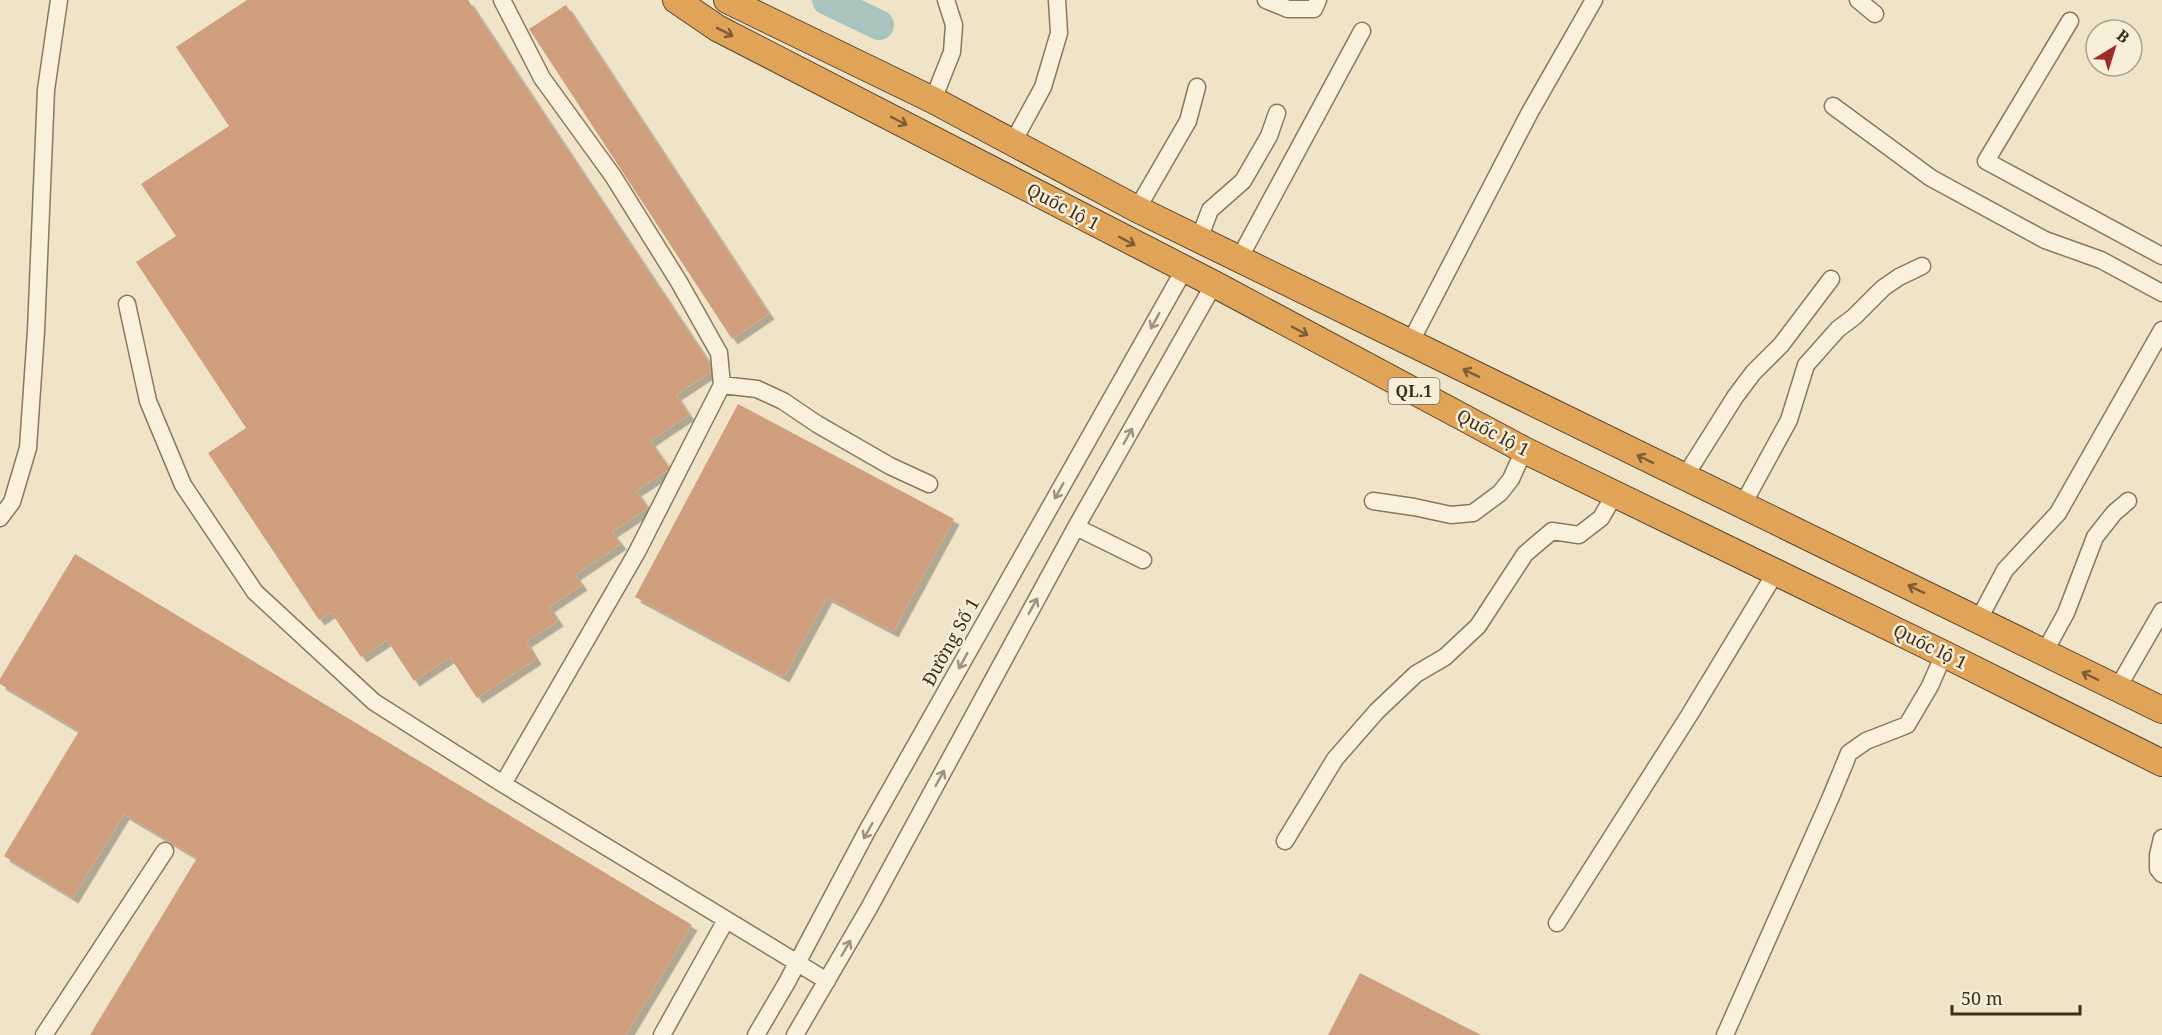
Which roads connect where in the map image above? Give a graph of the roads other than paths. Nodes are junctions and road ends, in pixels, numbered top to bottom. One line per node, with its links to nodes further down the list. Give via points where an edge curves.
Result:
1 (59, 0): 39 (street, via 46,90 28,448 12,502)
2 (502, 0): 31 (street, via 542,78 613,176 679,282 719,353)
3 (676, 0): 24 (highway, Quốc lộ 1 / QL.1, one-way to 24, via 717,28)
4 (727, 0): 15 (highway, Quốc lộ 1 / QL.1)
5 (946, 0): 15 (street, via 954,25 952,52)
6 (1057, 0): 18 (street, via 1059,33 1043,87)
7 (1266, 0): 8 (street, via 1288,9 1314,9)
8 (1318, 0)
9 (1594, 0): 30 (street, via 1530,112)
10 (1858, 0): 11 (street)
11 (1875, 14)
12 (2070, 21): 22 (street, via 1986,161)
13 (1362, 31): 21 (street)
14 (1197, 87): 19 (street, via 1188,121)
15 (933, 100): 18 (highway, Quốc lộ 1 / QL.1)
16 (1833, 106): 27 (street, via 1931,178 2044,240 2102,260)
17 (1277, 112): 20 (street, via 1269,136 1243,182 1210,210)
18 (1012, 142): 19 (highway, Quốc lộ 1 / QL.1)
19 (1137, 209): 20 (highway, Quốc lộ 1 / QL.1)
20 (1199, 239): 21 (highway, Quốc lộ 1 / QL.1); 24 (highway)
21 (1234, 256): 26 (highway); 30 (highway, Quốc lộ 1 / QL.1)
22 (2162, 256)
23 (1922, 266): 38 (street, via 1884,288 1838,329 1806,365 1789,420)
24 (1184, 270): 26 (highway, Quốc lộ 1 / QL.1); 57 (street, Đường Số 1, one-way to 57)
25 (1831, 279): 33 (street, via 1735,397)
26 (1214, 284): 32 (highway, Quốc lộ 1 / QL.1, one-way to 32); 40 (street, one-way to 26)
27 (2162, 293)
28 (127, 304): 50 (street, via 148,401 183,484 255,592 374,702)
29 (2162, 330): 44 (street, via 2058,513 2005,570)
30 (1410, 343): 33 (highway, Quốc lộ 1 / QL.1, one-way to 30)
31 (722, 385): 34 (street, via 757,389 783,401 890,466); 50 (street, via 637,552)
32 (1524, 450): 35 (highway, Quốc lộ 1 / QL.1); 36 (street, via 1500,493 1473,513 1451,515)
33 (1684, 478): 38 (highway, Quốc lộ 1 / QL.1)
34 (929, 484)
35 (1615, 494): 42 (highway, Quốc lộ 1 / QL.1); 52 (street, via 1601,518 1579,535 1552,531 1525,554 1478,626 1445,657 1416,674 1335,759)
36 (1373, 501)
37 (2128, 501): 45 (street, via 2095,537 2066,613)
38 (1742, 506): 44 (highway, Quốc lộ 1 / QL.1, one-way to 38)
39 (0, 518)
40 (1076, 527): 41 (street); 58 (street, one-way to 40)
41 (1143, 560)
42 (1776, 572): 46 (highway, Quốc lộ 1 / QL.1); 56 (street)
43 (2162, 611): 47 (street)
44 (1978, 619): 45 (highway, Quốc lộ 1 / QL.1)
45 (2044, 653): 47 (highway, Quốc lộ 1 / QL.1, one-way to 45)
46 (1944, 654): 49 (highway, Quốc lộ 1 / QL.1); 63 (street, via 1907,725 1866,741 1849,753)
47 (2117, 689): 48 (highway, Quốc lộ 1 / QL.1)
48 (2162, 710)
49 (2162, 763)
50 (503, 784): 55 (street)
51 (2162, 838): 54 (street, via 2158,855)
52 (1285, 841)
53 (165, 851): 59 (street)
54 (2162, 874)
55 (726, 920): 57 (street); 60 (street)
56 (1557, 923)
57 (796, 963): 58 (street); 61 (street, Đường Số 1)
58 (827, 981): 62 (street)
59 (44, 1035)
60 (662, 1035)
61 (756, 1035)
62 (795, 1035)
63 (1725, 1035)

